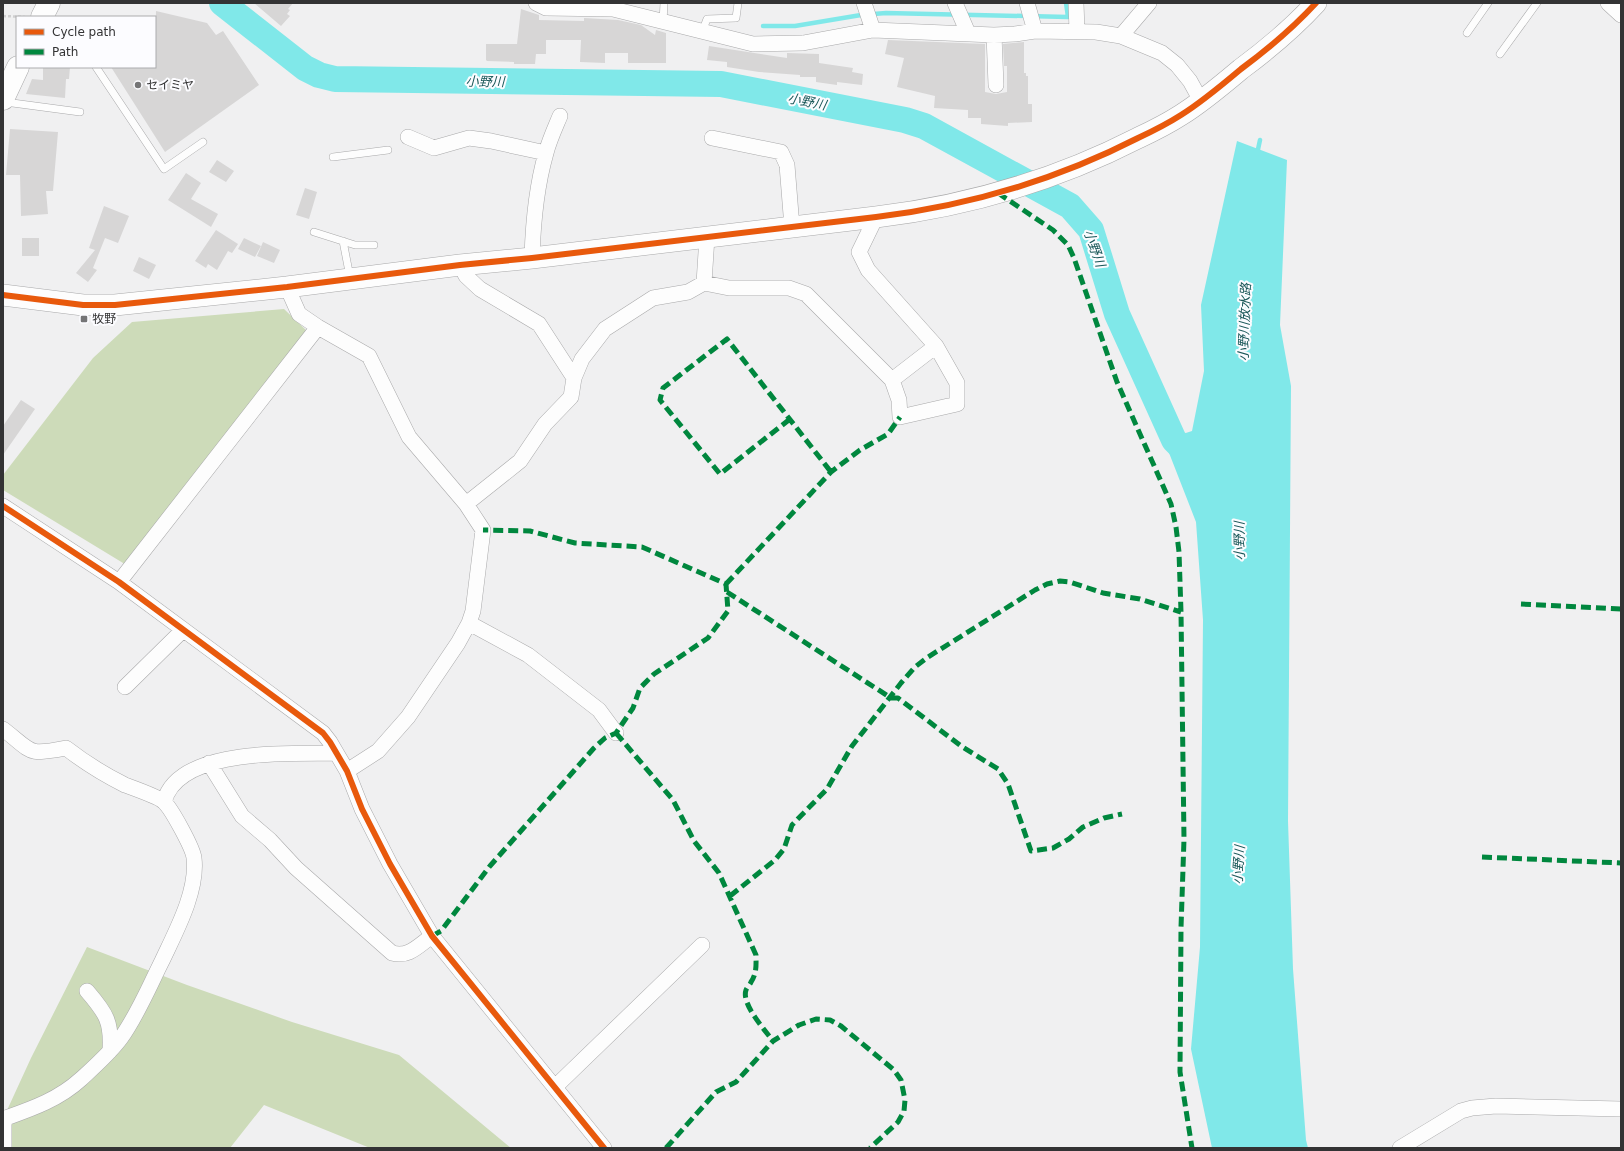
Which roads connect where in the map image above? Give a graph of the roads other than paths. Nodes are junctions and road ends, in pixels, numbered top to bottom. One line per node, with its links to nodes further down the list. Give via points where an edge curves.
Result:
1 (49, 3): 16 (main road)
2 (536, 3): 13 (street, via 546,8)
3 (664, 3): 17 (lane)
4 (738, 3): 21 (lane, via 736,18 707,19)
5 (955, 3): 22 (street)
6 (1027, 3): 19 (street)
7 (1076, 3): 20 (street)
8 (1149, 3): 25 (street)
9 (1316, 3): 30 (street, via 1279,39)
10 (1488, 3): 23 (lane)
11 (1537, 3): 26 (lane)
12 (1608, 3): 15 (street)
13 (612, 6): 17 (street)
14 (866, 10): 18 (street)
15 (1621, 15)
16 (42, 16)
17 (663, 22): 21 (street)
18 (873, 30): 21 (street, via 803,43 753,44); 22 (street)
19 (1035, 31): 20 (street); 24 (street)
20 (1077, 31): 25 (street)
21 (702, 32)
22 (968, 33): 24 (street)
23 (1467, 33)
24 (994, 35): 28 (street)
25 (1121, 36): 30 (street, via 1162,54 1177,65 1190,81)
26 (1500, 54)
27 (97, 68): 35 (lane, via 164,169)
28 (996, 85)
29 (7, 87): 31 (lane)
30 (1200, 101): 39 (street, via 1181,115 1117,149 1061,173 998,194 911,213)
31 (80, 112)
32 (560, 116): 37 (street)
33 (408, 137): 37 (street, via 434,148 470,138 491,140)
34 (712, 138): 40 (street, via 781,152 786,165)
35 (203, 142)
36 (388, 150): 38 (lane)
37 (546, 153): 45 (street, via 533,220)
38 (332, 156)
39 (876, 217): 40 (street); 52 (street, via 859,252 868,270)
40 (792, 227): 42 (street)
41 (314, 232): 43 (lane)
42 (707, 236): 45 (street); 48 (street)
43 (343, 241): 44 (lane, via 355,245); 47 (lane)
44 (374, 245)
45 (532, 258): 46 (street)
46 (460, 265): 47 (street); 53 (street, via 466,276 480,289 539,324)
47 (350, 279): 49 (street)
48 (704, 283): 53 (street, via 688,292 652,298 606,329 582,359); 54 (street, via 729,288 789,288 806,294)
49 (287, 287): 50 (street, via 115,305 83,305); 51 (street, via 300,314)
50 (3, 295)
51 (318, 328): 55 (street, via 369,356 409,438); 57 (street)
52 (936, 346): 54 (street); 54 (street, via 957,383 957,404 900,417 899,400)
53 (574, 378): 55 (street, via 571,397 545,424 520,461)
54 (892, 380)
55 (466, 504): 58 (street, via 483,530 473,611)
56 (3, 506): 57 (street)
57 (119, 582): 59 (street)
58 (469, 623): 62 (street, via 528,655 599,710); 65 (street, via 408,717 378,751)
59 (183, 630): 60 (street); 63 (street, via 323,733)
60 (125, 686)
61 (3, 729): 66 (street, via 32,752 66,748 123,784)
62 (616, 733)
63 (336, 753): 64 (street, via 251,756); 65 (street)
64 (209, 763): 66 (street, via 181,776 166,792); 67 (street, via 242,816 270,840 296,868 392,952 406,954)
65 (347, 771): 67 (street, via 362,809 390,864)
66 (164, 802): 70 (street, via 187,839 194,857 194,878 176,930 139,1009)
67 (432, 936): 71 (street)
68 (702, 945): 71 (street)
69 (87, 991): 70 (street, via 101,1007 108,1021 111,1033)
70 (110, 1051): 73 (street, via 80,1080 53,1100)
71 (555, 1088): 75 (street)
72 (1621, 1110): 76 (street, via 1496,1106 1472,1108 1462,1111)
73 (4, 1119): 74 (street)
74 (4, 1148)
75 (604, 1148)
76 (1400, 1148)

